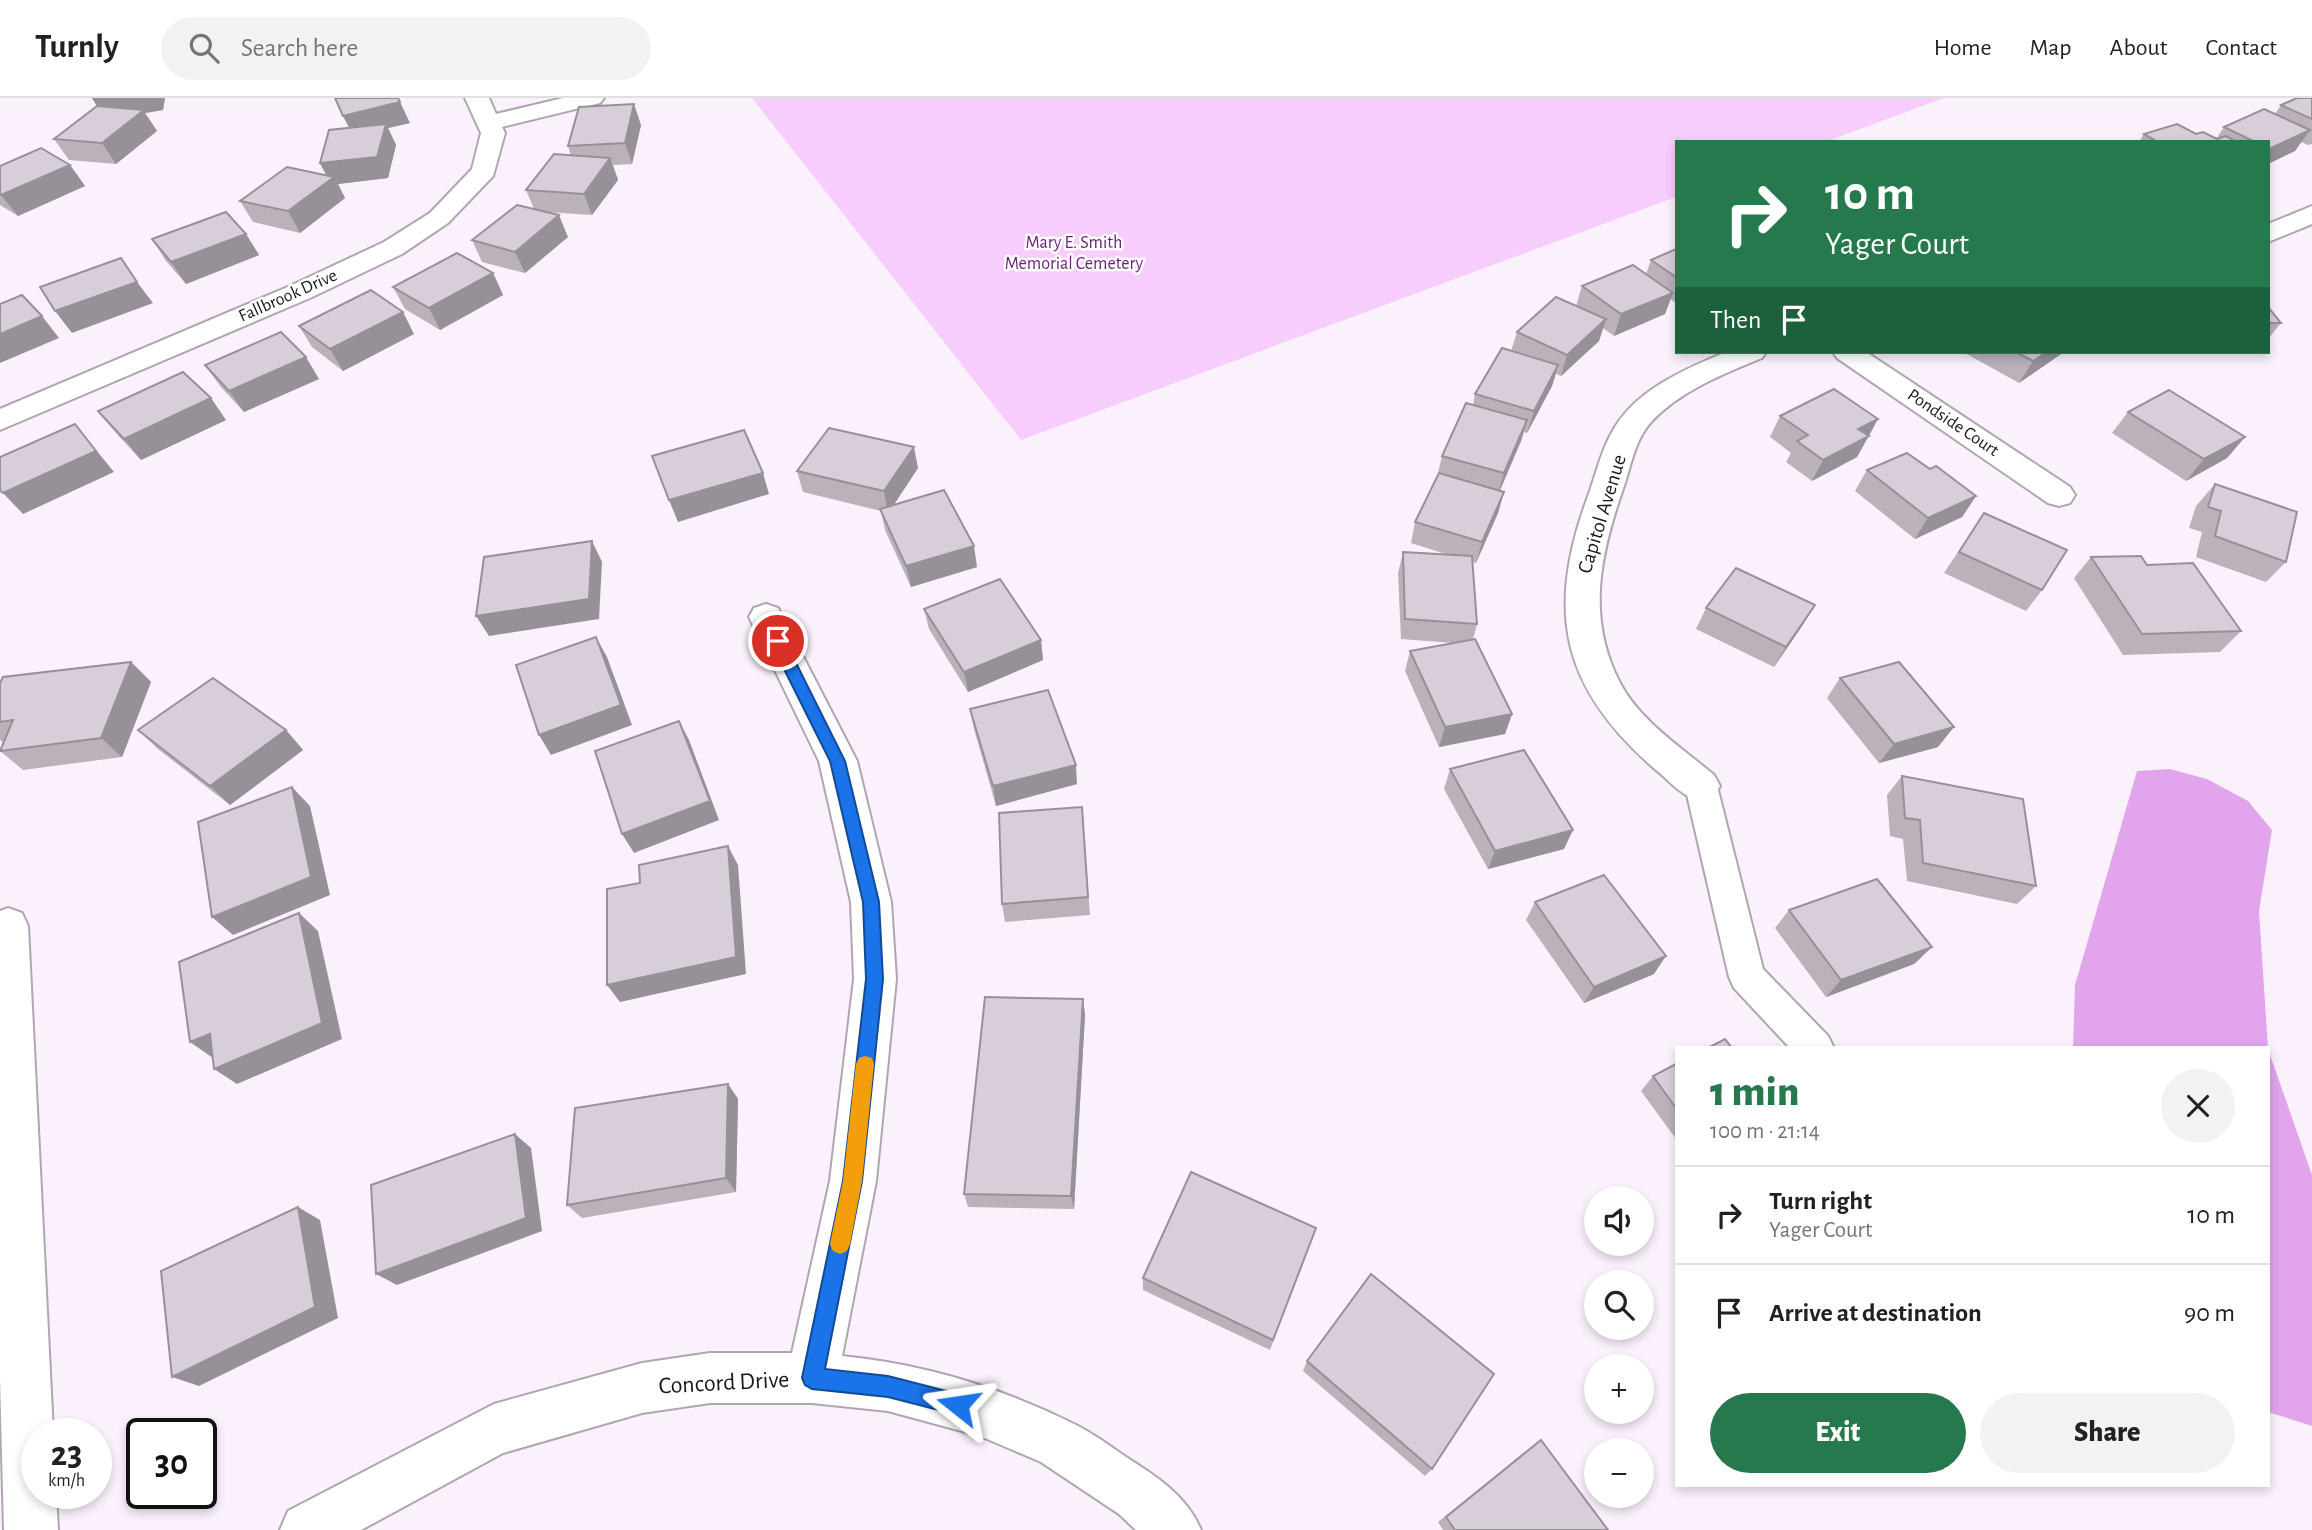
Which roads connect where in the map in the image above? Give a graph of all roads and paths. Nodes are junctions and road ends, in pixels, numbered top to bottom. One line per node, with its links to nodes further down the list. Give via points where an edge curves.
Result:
1 (477, 98): 3 (street)
2 (592, 98): 3 (street)
3 (490, 123): 8 (street, Fallbrook Drive, via 493,133 484,171 439,218 393,248)
4 (2312, 214): 5 (street)
5 (2270, 233)
6 (1748, 354): 11 (street, Capitol Avenue, via 1688,381 1652,405 1629,428 1580,577 1581,622 1605,691 1630,722)
7 (1850, 354): 9 (street, Pondside Court)
8 (0, 420)
9 (2059, 495)
10 (766, 617): 14 (street, via 838,761 871,902 875,979 853,1181)
11 (1701, 786): 13 (lane, via 1747,977)
12 (8, 926): 15 (street)
13 (1813, 1046)
14 (812, 1378): 16 (street, Concord Drive, via 710,1378 642,1388 494,1430); 17 (street, Concord Drive, via 888,1386 993,1416 1059,1444 1138,1495)
15 (31, 1530)
16 (307, 1530)
17 (1174, 1530)

